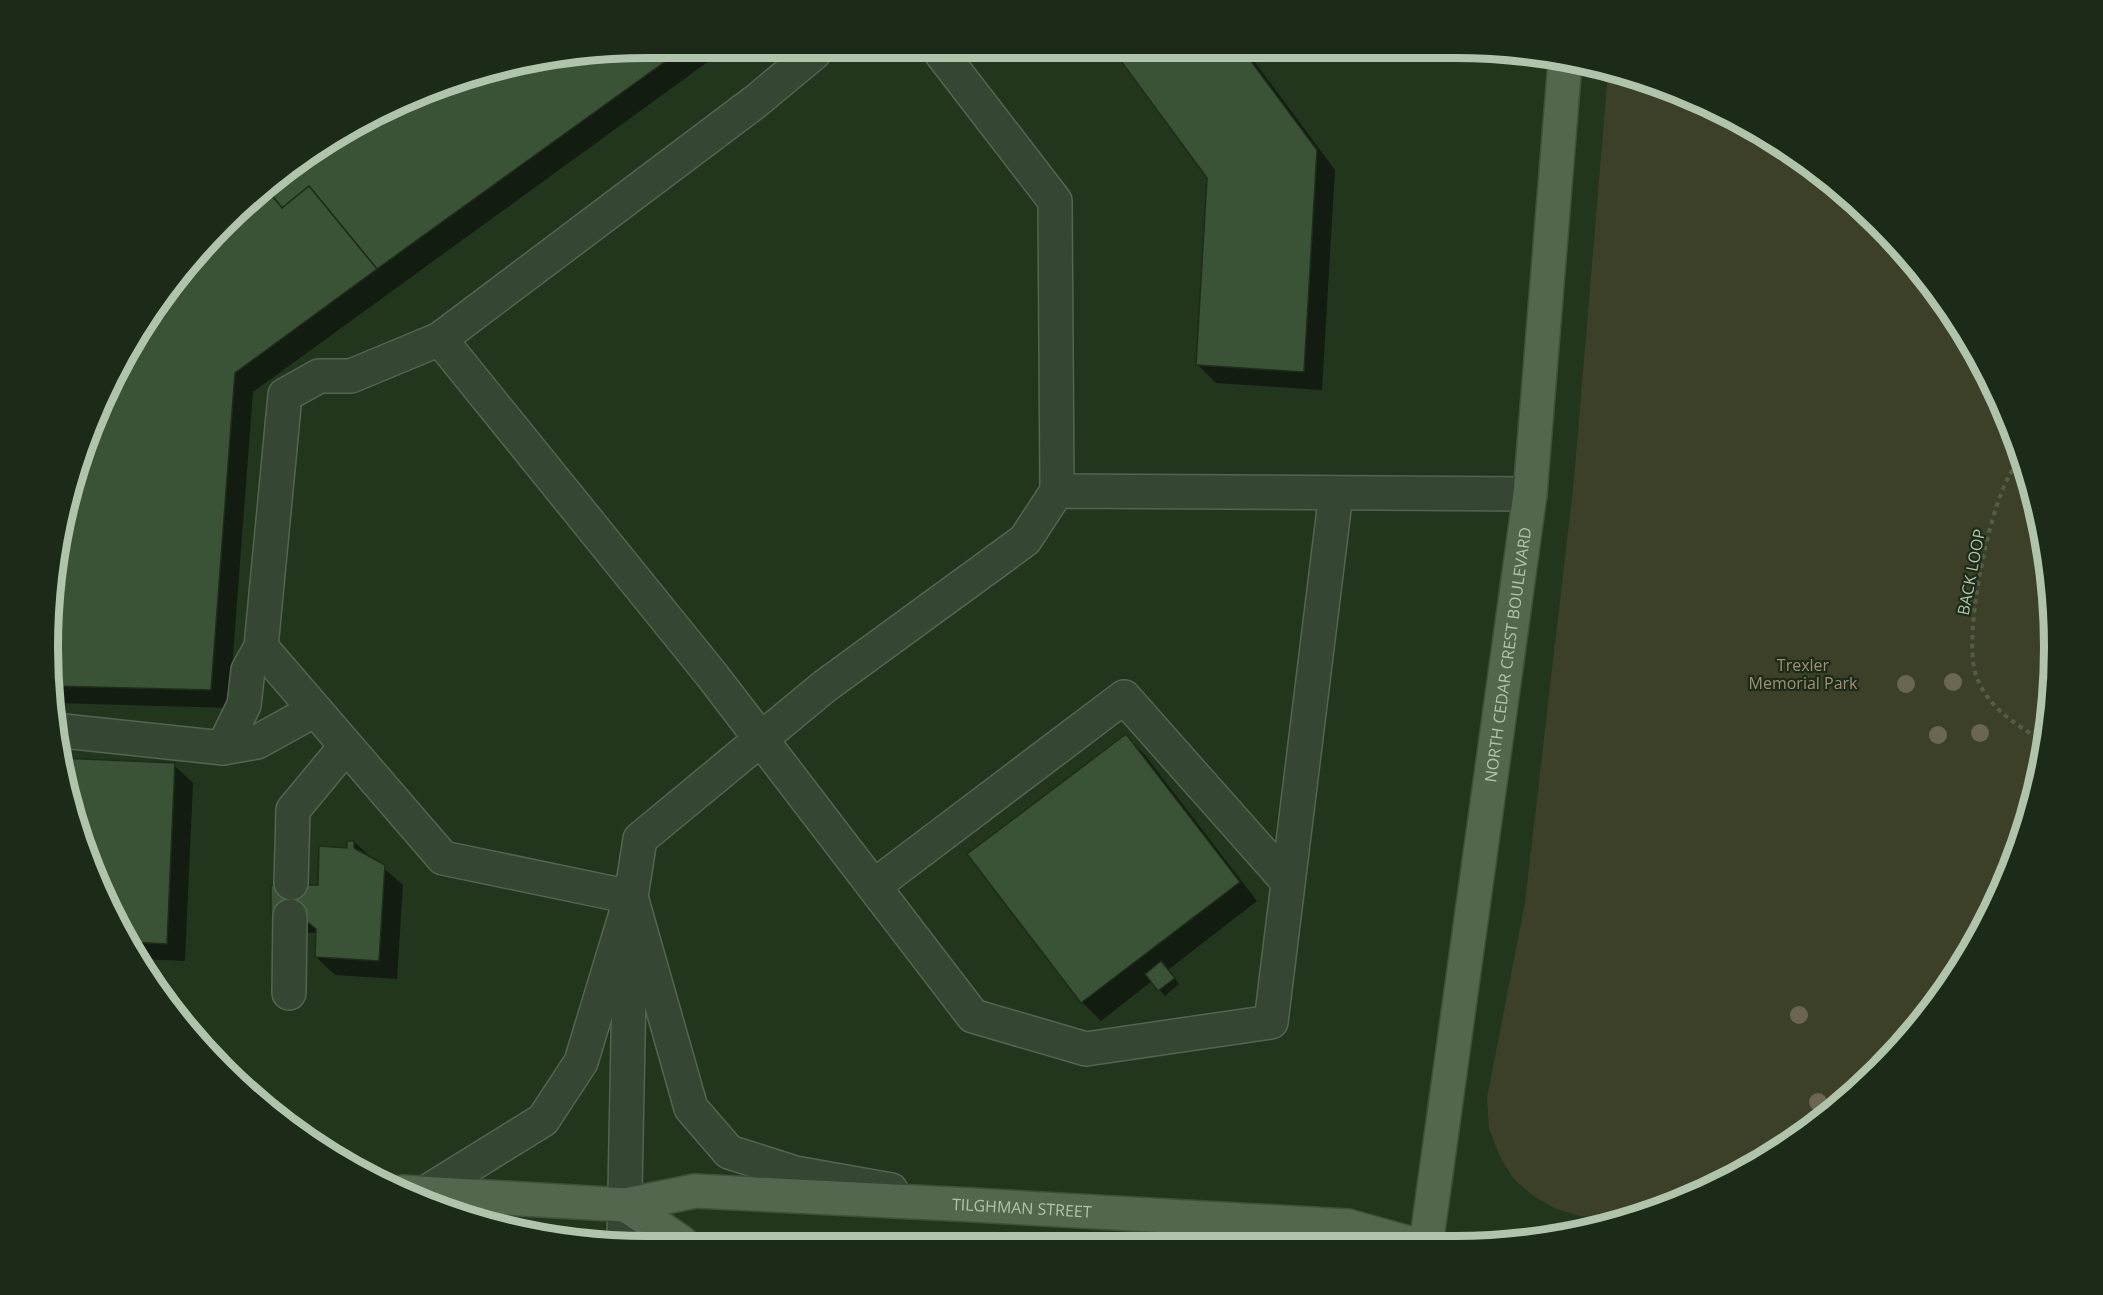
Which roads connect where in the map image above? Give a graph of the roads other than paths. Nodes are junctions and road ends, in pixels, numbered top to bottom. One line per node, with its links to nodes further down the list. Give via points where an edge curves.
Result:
1 (808, 58): 4 (street)
2 (945, 58): 5 (street, via 1055,201)
3 (1564, 69): 7 (main road, NORTH CEDAR CREST BOULEVARD)
4 (440, 339): 8 (street, via 351,376 319,376 285,395); 11 (street)
5 (1057, 491): 6 (street); 11 (street, via 1025,540)
6 (1336, 493): 7 (street); 14 (street)
7 (1530, 494): 27 (main road, NORTH CEDAR CREST BOULEVARD)
8 (261, 647): 9 (street); 13 (street, via 248,670 244,705)
9 (315, 710): 12 (street); 13 (street, via 257,742)
10 (65, 731): 13 (street)
11 (760, 738): 16 (street); 17 (street, via 640,839)
12 (346, 746): 15 (street, via 293,810); 17 (street, via 443,858)
13 (223, 748)
14 (1288, 882): 16 (street, via 1124,697); 16 (street, via 1271,1022 1086,1048 973,1016)
15 (291, 883)
16 (874, 886)
17 (631, 897): 20 (street, via 581,1062 543,1120); 22 (street, via 691,1108 729,1152 795,1173); 23 (street)
18 (290, 916): 19 (street)
19 (289, 993)
20 (418, 1190)
21 (424, 1193): 23 (main road, TILGHMAN STREET)
22 (972, 1204): 23 (main road, TILGHMAN STREET, via 695,1191); 26 (main road, TILGHMAN STREET, via 1348,1226)
23 (626, 1205): 24 (street); 25 (main road)
24 (624, 1235)
25 (672, 1236)
26 (1384, 1236)
27 (1427, 1236)

